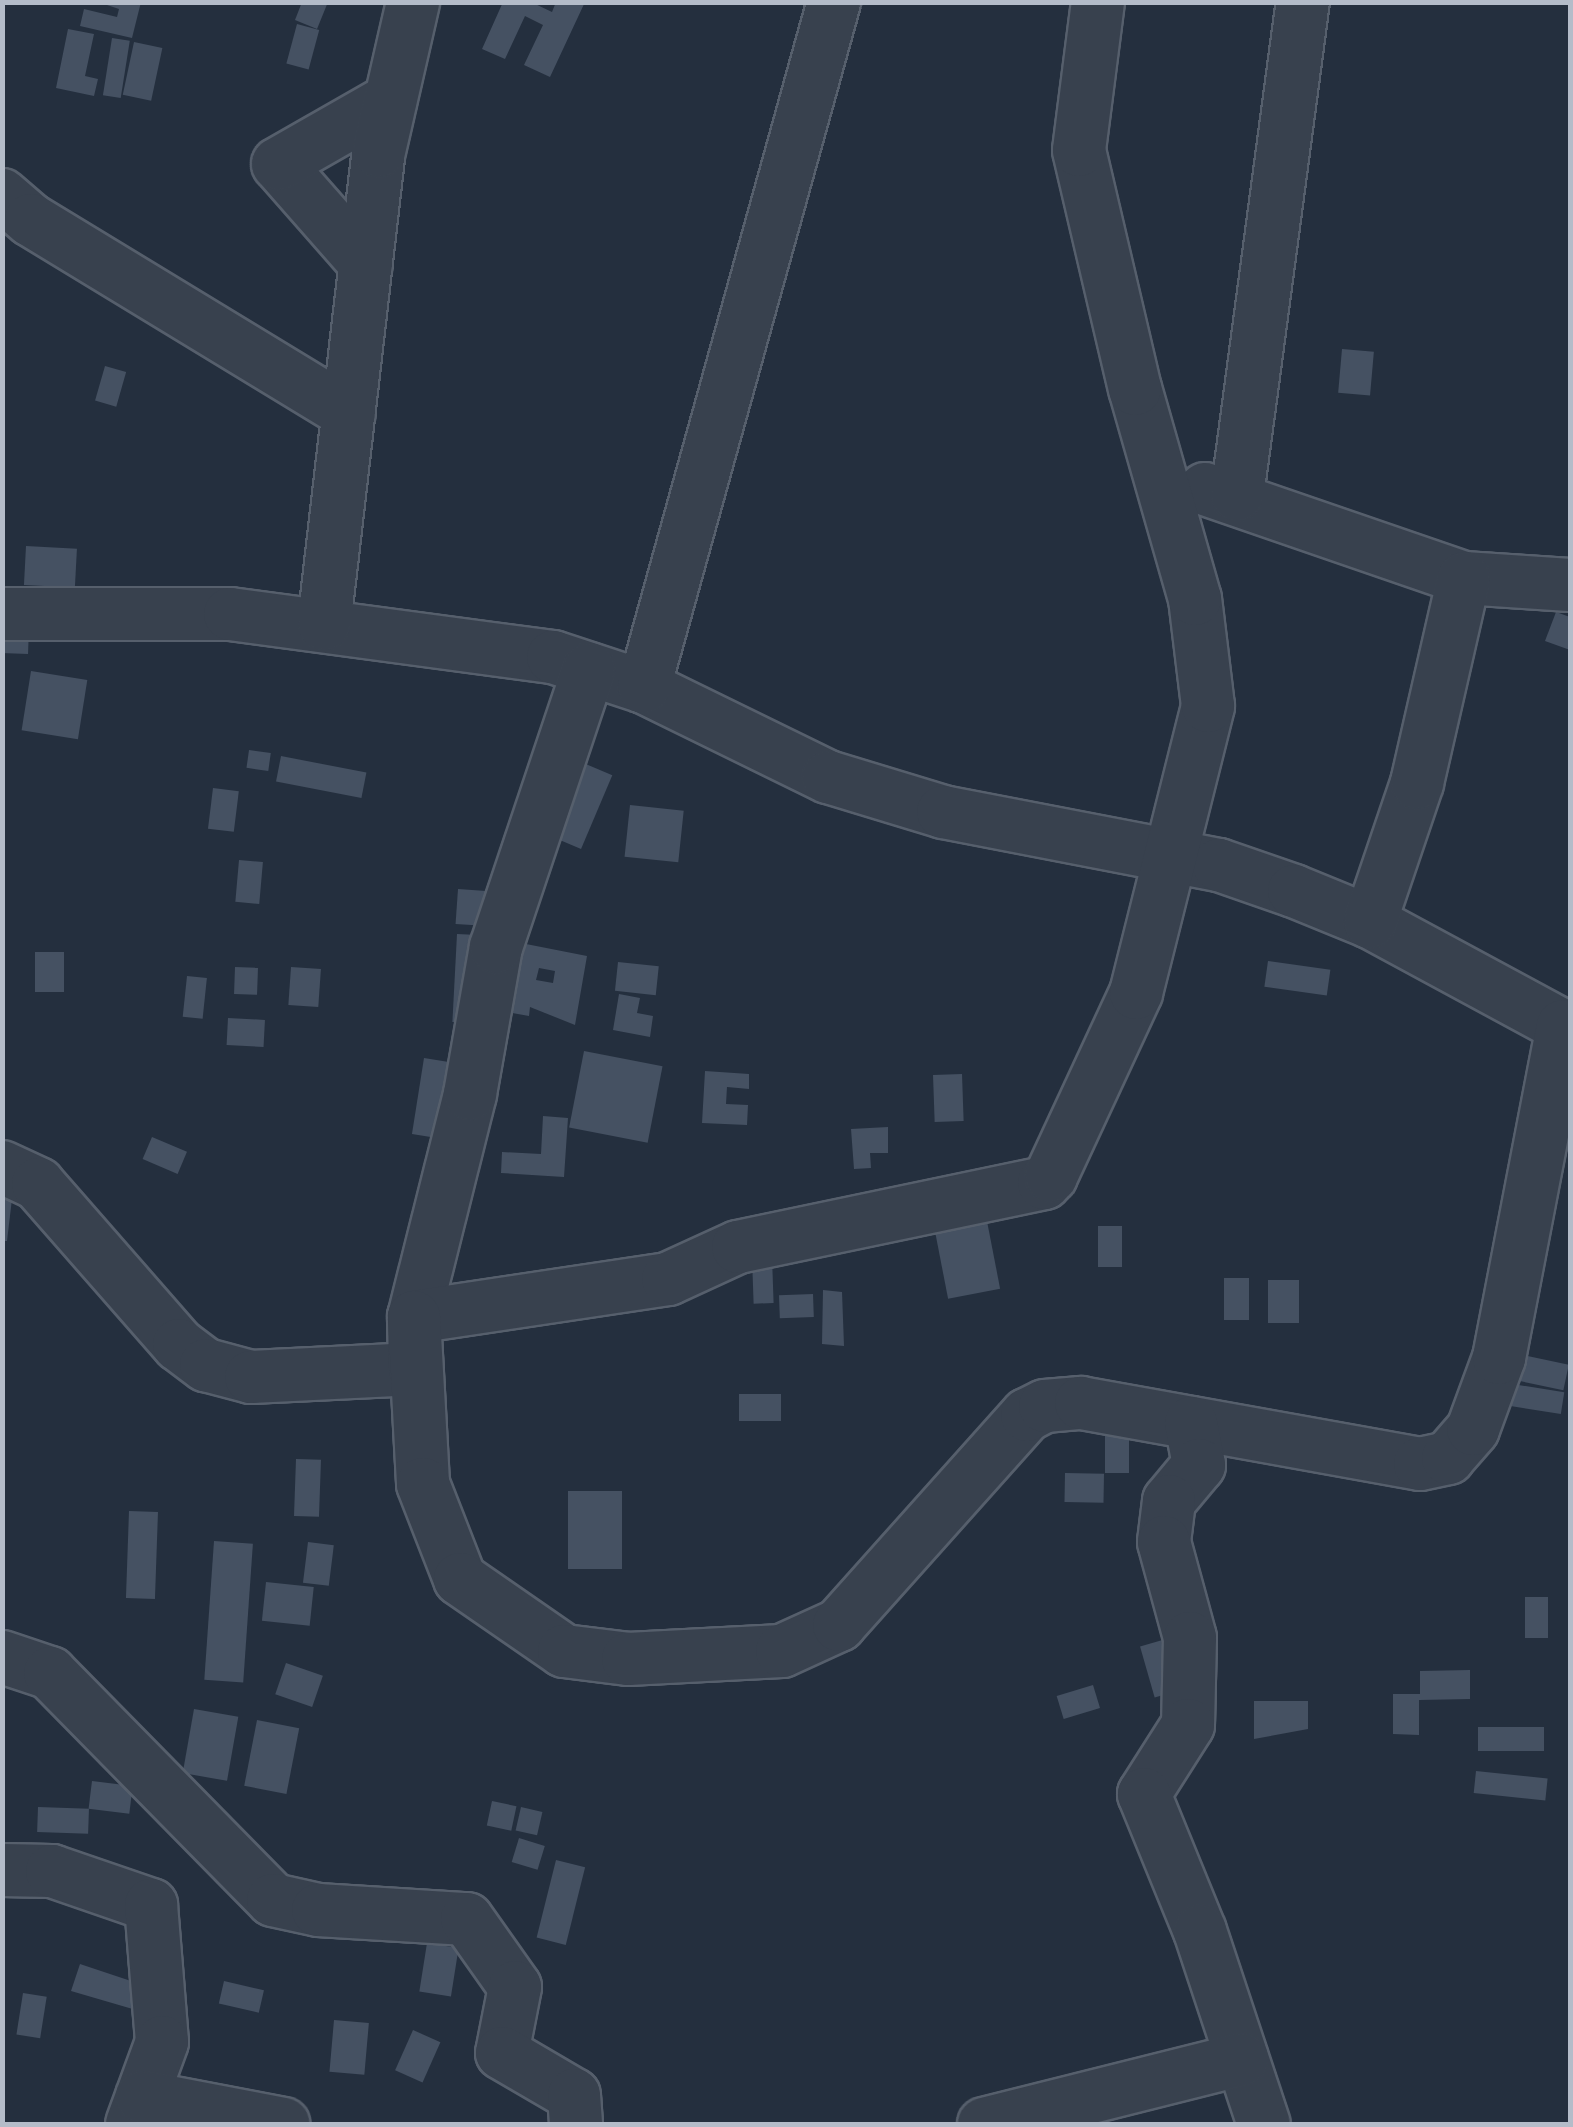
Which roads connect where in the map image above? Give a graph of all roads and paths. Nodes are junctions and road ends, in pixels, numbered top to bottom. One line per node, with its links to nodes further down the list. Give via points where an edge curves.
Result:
1 (413, 2): 5 (street)
2 (834, 2): 16 (street)
3 (1098, 2): 9 (street, via 1079,150)
4 (1303, 2): 10 (street)
5 (390, 100): 7 (street); 7 (street, via 278,164)
6 (2, 195): 8 (street, via 31,220)
7 (366, 264): 8 (street)
8 (348, 412): 14 (street)
9 (1160, 481): 10 (street); 17 (street, via 1195,599 1208,706)
10 (1237, 495): 11 (street)
11 (1464, 578): 12 (street); 18 (street, via 1417,783)
12 (1570, 585)
13 (2, 614): 14 (street, via 230,614)
14 (324, 624): 15 (street, via 553,656)
15 (589, 668): 16 (street); 21 (street, via 496,947 470,1094)
16 (644, 687): 17 (street, via 828,776 943,812)
17 (1171, 854): 18 (street, via 1219,864); 21 (street, via 1136,992 1044,1183 768,1239 668,1280)
18 (1370, 922): 19 (street)
19 (1566, 1028): 22 (street, via 1498,1358 1474,1429 1448,1458 1420,1464)
20 (2, 1166): 21 (street, via 38,1184 179,1345 206,1365 251,1377 415,1369)
21 (414, 1317): 22 (street, via 423,1484 460,1579 528,1630 580,1653 628,1659 782,1651 839,1625 1028,1415 1045,1406 1081,1403)
22 (1191, 1424): 25 (street, via 1199,1465 1168,1501 1164,1542 1190,1638 1188,1725 1144,1794 1200,1931)
23 (2, 1657): 28 (street, via 50,1673 273,1900 318,1910 467,1919 515,1987 502,2053 574,2095)
24 (2, 1870): 26 (street, via 52,1871 151,1905 162,2042)
25 (1242, 2059): 29 (street); 30 (street)
26 (137, 2111): 27 (street)
27 (283, 2124)
28 (576, 2124)
29 (984, 2124)
30 (1264, 2124)

